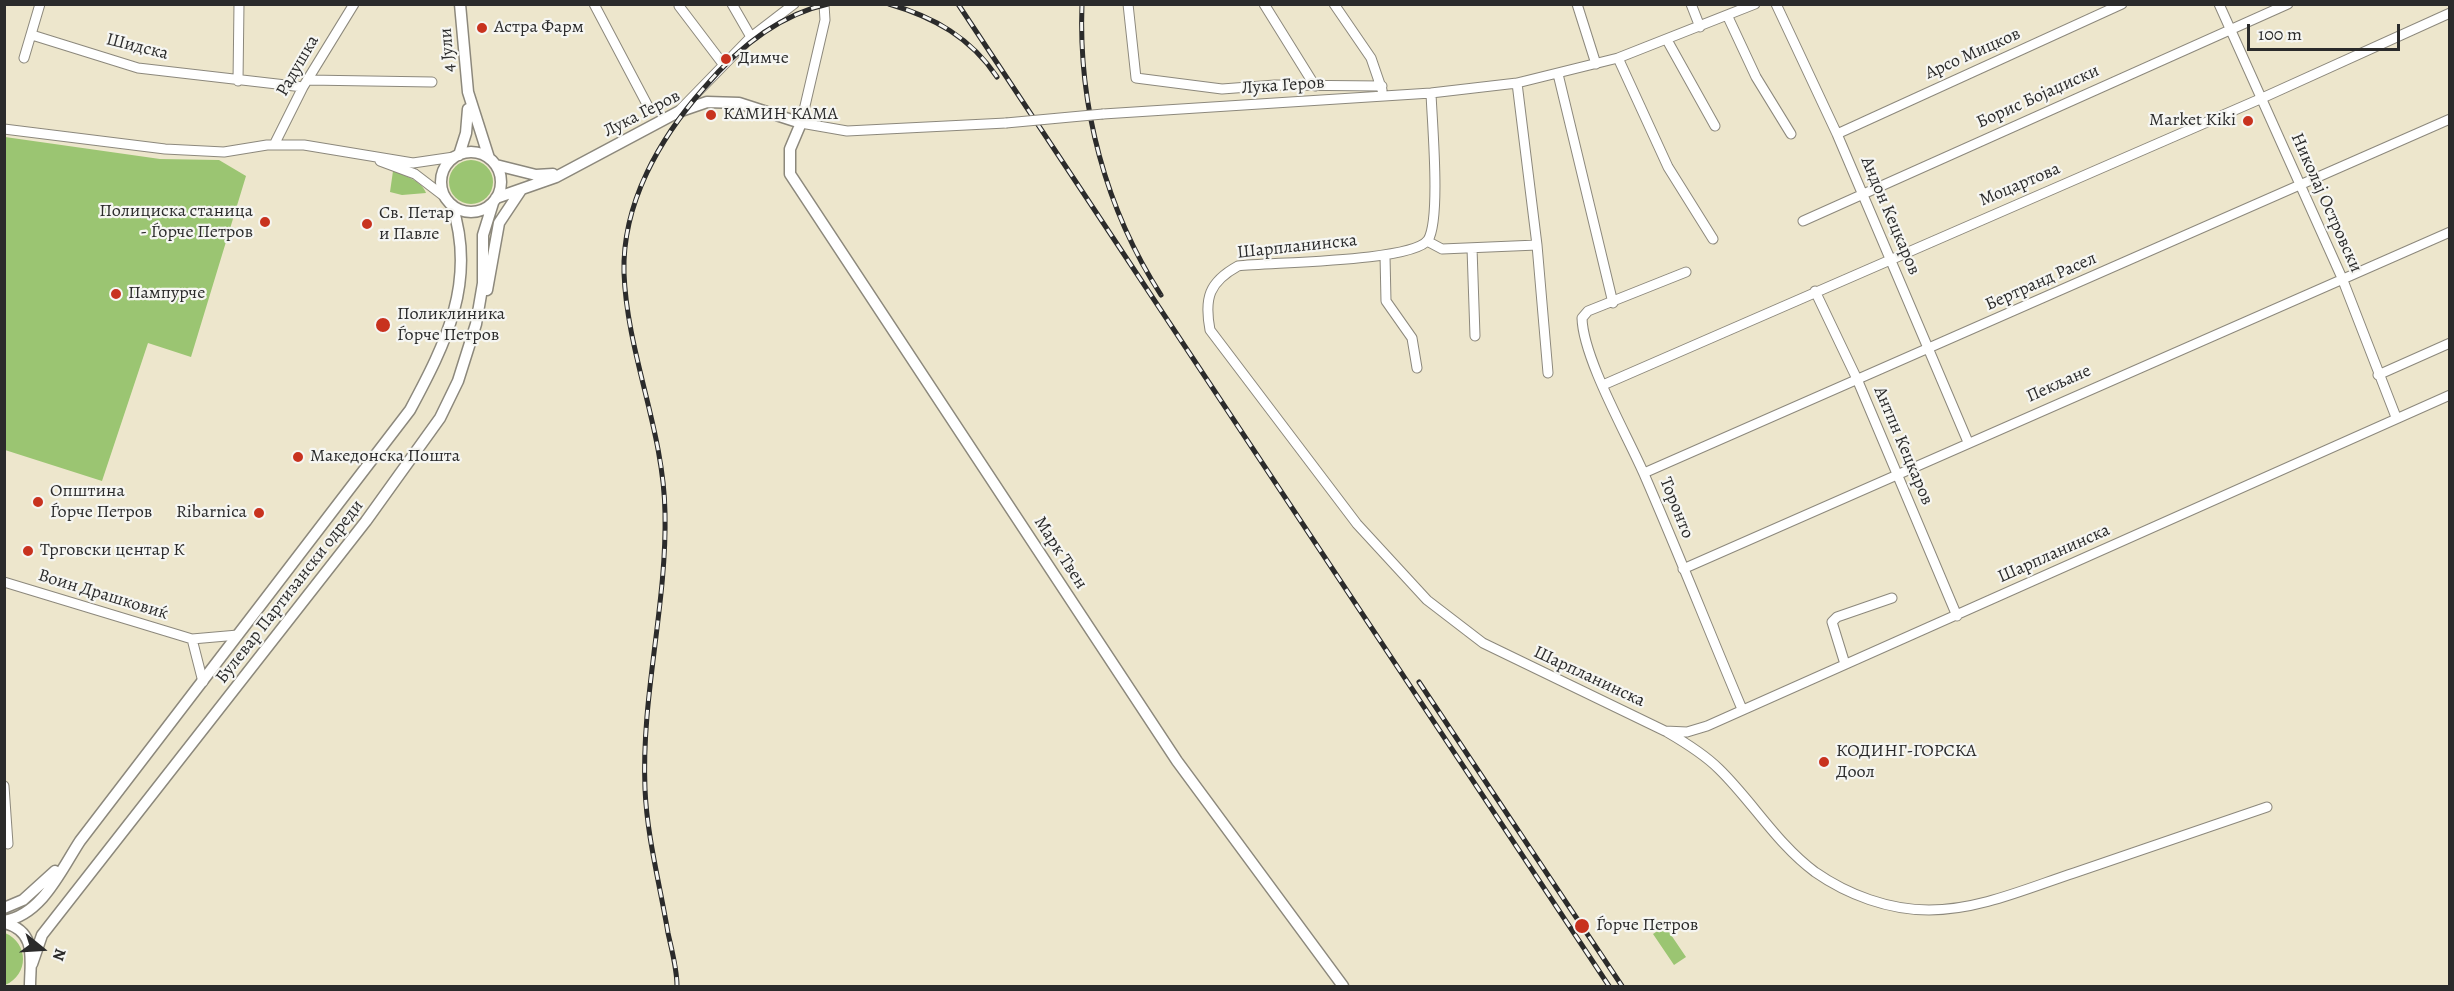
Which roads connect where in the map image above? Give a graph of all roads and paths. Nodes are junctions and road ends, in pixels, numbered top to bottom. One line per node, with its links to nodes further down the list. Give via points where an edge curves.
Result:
1 (40, 4): 24 (street)
2 (239, 4): 32 (street)
3 (354, 4): 35 (street, Радушка)
4 (460, 4): 38 (street, 4 Јули)
5 (594, 4): 41 (street)
6 (732, 4): 25 (street)
7 (794, 4): 25 (street)
8 (825, 4): 44 (street, via 825,20)
9 (1128, 4): 36 (street, via 1136,78 1222,89)
10 (1264, 4): 36 (street)
11 (1334, 4): 37 (street, via 1371,58)
12 (1576, 4): 30 (street)
13 (1690, 4): 22 (street)
14 (1755, 4): 21 (street, Лука Геров)
15 (1776, 4): 48 (street, Андон Кецкаров)
16 (2122, 4): 48 (street, Арсо Мицков)
17 (2219, 4): 23 (street, Николај Островски)
18 (2288, 4): 23 (street, Борис Бојаџиски)
19 (680, 6): 29 (street)
20 (2450, 13): 40 (street, Моцартова)
21 (1728, 17): 22 (street, Лука Геров); 47 (street, via 1756,77)
22 (1701, 27): 26 (street, Лука Геров)
23 (2230, 29): 40 (street, Николај Островски); 56 (street, Борис Бојаџиски)
24 (32, 35): 27 (street); 32 (street, Шидска, via 138,68)
25 (751, 37): 29 (street)
26 (1667, 40): 28 (street, Лука Геров); 45 (street)
27 (24, 58)
28 (1618, 58): 30 (street, Лука Геров); 61 (street, via 1668,167)
29 (723, 64): 42 (street)
30 (1596, 64): 31 (street, Лука Геров)
31 (1558, 74): 34 (street, Лука Геров); 71 (street)
32 (238, 81): 35 (street, Шидска)
33 (432, 82): 35 (street, Шидска)
34 (1517, 83): 39 (street, Лука Геров); 63 (street)
35 (306, 84): 49 (street, Радушка)
36 (1315, 86): 37 (street)
37 (1382, 91): 39 (street, Лука Геров); 44 (street, Лука Геров, bridge, via 1006,123 847,131)
38 (468, 93): 50 (street, 4 Јули, via 467,128); 52 (street, 4 Јули)
39 (1431, 93): 62 (street, via 1434,214)
40 (2260, 99): 54 (street, Николај Островски); 66 (street, Моцартова)
41 (650, 110)
42 (678, 112): 44 (street, Лука Геров, via 707,102 739,104); 53 (street, Лука Геров)
43 (2450, 119): 54 (street, Бертранд Расел)
44 (801, 123): 104 (street, Марк Твен, via 794,136 790,174 1177,761)
45 (1715, 126)
46 (4, 129): 49 (street, via 165,150 224,152)
47 (1791, 134)
48 (1838, 134): 56 (street, Андон Кецкаров)
49 (274, 145): 51 (street, via 304,145)
50 (456, 156): 51 (street, via 413,163); 52 (street, via 474,152); 58 (street, via 442,173 441,183)
51 (372, 157): 58 (street, via 415,174)
52 (492, 161): 53 (street, Лука Геров, via 541,176); 57 (street, via 501,181)
53 (570, 170): 55 (street, Лука Геров)
54 (2301, 186): 68 (street, Николај Островски); 74 (street, Бертранд Расел)
55 (522, 190): 57 (street, Лука Геров); 70 (street, via 499,223 491,278)
56 (1862, 193): 59 (street, Борис Бојаџиски); 66 (street, Андон Кецкаров)
57 (495, 200): 58 (street, via 473,212); 70 (street, Булевар Партизански одреди, via 483,235)
58 (448, 201): 89 (street, Булевар Партизански одреди, via 461,237 463,264 454,310 428,376 389,439)
59 (1803, 221)
60 (2450, 232): 68 (street, Пекљане)
61 (1713, 239)
62 (1427, 241): 64 (street, via 1442,249); 65 (street, Шарпланинска, via 1415,249)
63 (1537, 245): 64 (street); 76 (street)
64 (1472, 248): 72 (street)
65 (1385, 256): 75 (street, via 1386,301 1412,338); 94 (street, Шарпланинска, via 1238,266 1220,276 1210,295 1206,310 1210,330 1358,524 1427,600 1483,643)
66 (1891, 258): 69 (street, Моцартова); 74 (street, Андон Кецкаров)
67 (1686, 272): 71 (street)
68 (2342, 278): 77 (street, Николај Островски); 82 (street, Пекљане)
69 (1815, 291): 78 (street, Антпн Кецкаров); 79 (street, Моцартова)
70 (481, 303): 101 (street, Булевар Партизански одреди, via 458,381 425,440 42,935)
71 (1613, 303): 79 (street, Торонто, via 1588,311 1582,318 1582,329)
72 (1475, 336)
73 (2450, 343): 77 (street)
74 (1928, 350): 78 (street, Бертранд Расел); 82 (street, Андон Кецкаров)
75 (1417, 368)
76 (1548, 373)
77 (2378, 375): 81 (street, Николај Островски)
78 (1857, 379): 83 (street, Бертранд Расел); 84 (street, Антпн Кецкаров)
79 (1603, 385): 83 (street, Торонто)
80 (2450, 395): 81 (street, Шарпланинска)
81 (2396, 417): 88 (street, Шарпланинска)
82 (1968, 442): 84 (street, Пекљане)
83 (1644, 473): 85 (street, Торонто)
84 (1897, 474): 85 (street, Пекљане); 88 (street, Антпн Кецкаров)
85 (1683, 568): 93 (street, Торонто)
86 (4, 582): 90 (street, Воин Драшковиќ)
87 (1892, 598): 91 (street, via 1832,622)
88 (1957, 616): 91 (street, Шарпланинска)
89 (238, 635): 90 (street, Воин Драшковиќ); 92 (street, Булевар Партизански одреди)
90 (192, 639): 92 (street)
91 (1845, 664): 93 (street, Шарпланинска)
92 (203, 682): 98 (street, Булевар Партизански одреди)
93 (1742, 710): 94 (street, Шарпланинска, via 1697,730)
94 (1665, 731): 96 (street, via 1693,747 1719,769 1779,838 1815,872 1876,903 1902,908 1930,910 1996,899)
95 (4, 786): 97 (street)
96 (2267, 807)
97 (8, 844)
98 (68, 858): 99 (street, via 31,894); 100 (street, Булевар Партизански одреди, via 30,912)
99 (4, 908)
100 (4, 922): 101 (street, via 25,936 30,945)
101 (31, 969): 102 (street); 103 (street)
102 (20, 987)
103 (30, 987)
104 (1343, 987)

